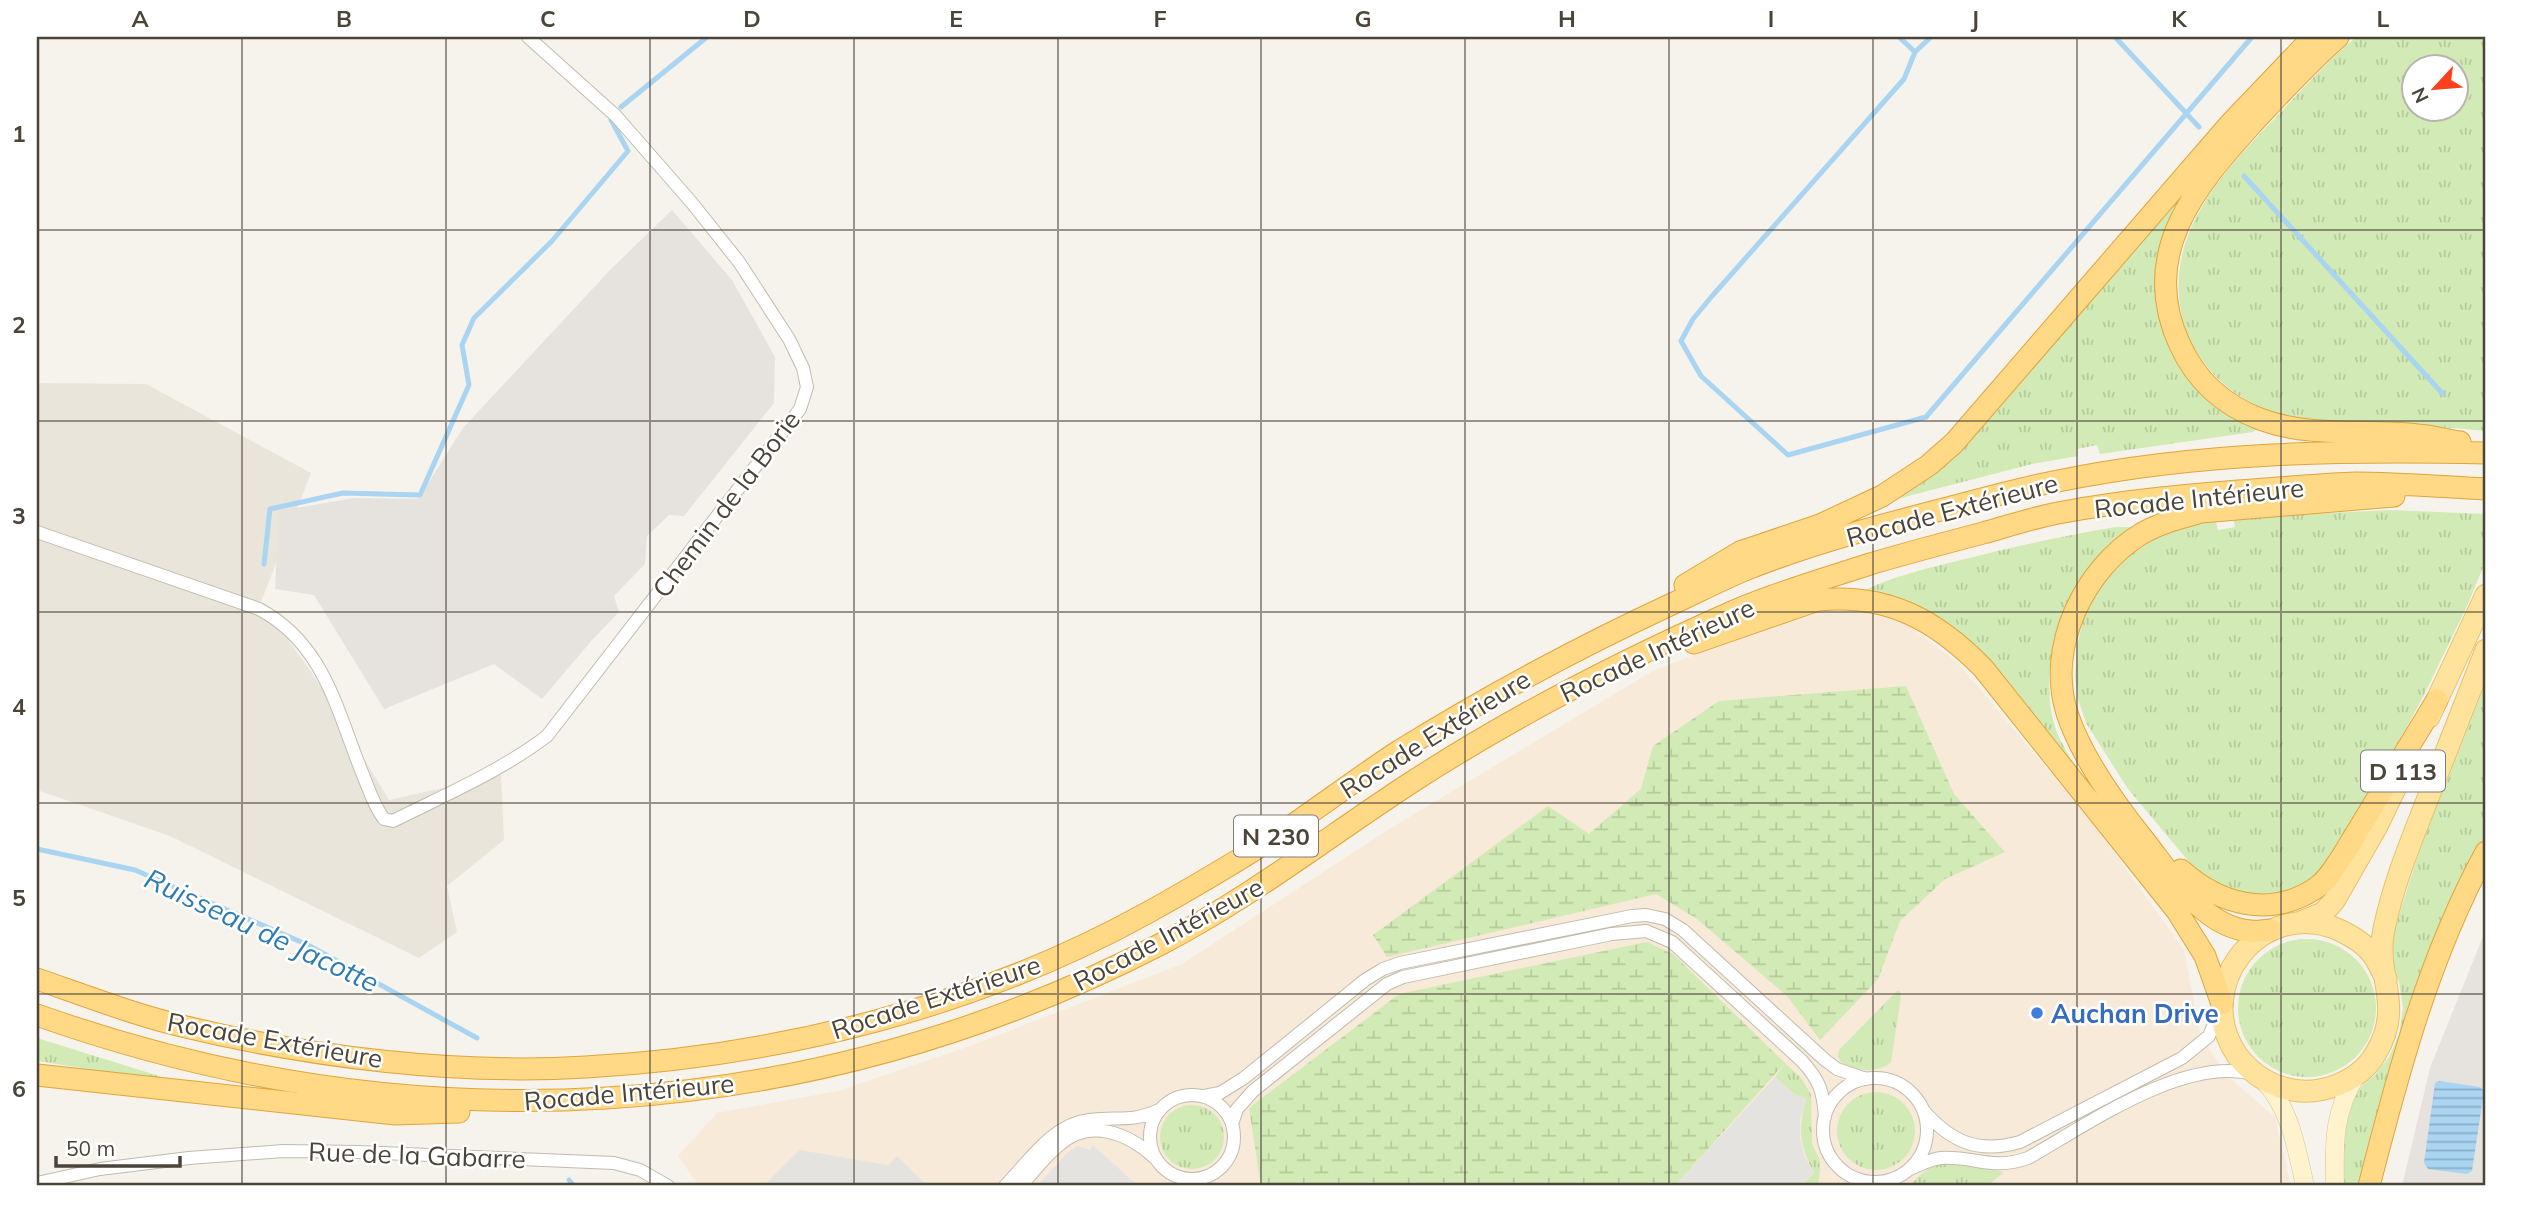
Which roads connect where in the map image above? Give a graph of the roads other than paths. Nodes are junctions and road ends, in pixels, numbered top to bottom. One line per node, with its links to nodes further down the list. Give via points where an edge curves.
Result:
1 (528, 37): 7 (street, Chemin de la Borie, via 616,116 692,203 739,262 789,339 807,387 800,409 547,736 482,776 393,821 384,819 316,661 286,625 259,609)
2 (2313, 37): 9 (highway, via 2229,125 1954,443 1929,465 1852,511 1740,552)
3 (2338, 37): 4 (highway, via 2240,137 2185,208 2166,267 2172,328 2200,379 2219,397 2258,418 2297,428 2418,435)
4 (2486, 447)
5 (2486, 453): 9 (highway, Rocade Extérieure / N 230, via 2349,450 2262,455 2194,460 2056,481 1890,523 1746,570)
6 (2486, 490): 11 (highway, Rocade Intérieure / N 230, via 2357,483 2199,494 2057,513 1790,590 1738,609); 13 (highway, via 2201,512 2142,534 2101,568 2083,594 2063,653 2066,712)
7 (37, 532)
8 (2485, 598): 12 (main road, D 113)
9 (1590, 642): 17 (highway, Rocade Extérieure / N 230, via 1396,753 1274,838 1144,915 1043,963 962,994 843,1030 734,1052 585,1067 393,1062 304,1051 182,1026)
10 (2486, 650): 18 (main road, D 113, via 2396,886 2381,949)
11 (1602, 674): 19 (highway, via 1818,600 1885,604 1928,622 1983,668 2177,911 2206,956); 26 (highway, Rocade Intérieure / N 230, via 1414,781 1290,867 1165,942 1060,992 845,1063 735,1084)
12 (2437, 700): 13 (highway, via 2330,875 2308,892 2278,904 2240,903 2204,889 2182,871); 15 (main road, D 113, via 2334,901 2322,913)
13 (2094, 766): 16 (highway, via 2130,822 2194,900 2231,926)
14 (2486, 852): 39 (highway, via 2434,966)
15 (2301, 922): 16 (main road); 18 (main road, via 2328,925 2353,937 2373,955)
16 (2271, 930): 19 (main road, via 2236,960)
17 (37, 979)
18 (2386, 979): 22 (main road, via 2387,1031 2375,1055)
19 (2222, 1004): 23 (main road, via 2231,1046); 28 (street, via 2210,1036 2200,1046 2020,1142 1986,1147 1965,1143 1938,1127)
20 (37, 1015): 26 (highway, Rocade Intérieure / N 230, via 172,1058 309,1085 502,1102)
21 (37, 1074): 26 (highway, via 395,1114 501,1111)
22 (2357, 1074): 23 (main road, via 2334,1087 2309,1091 2284,1088); 38 (main road, via 2344,1094 2337,1119)
23 (2259, 1077): 32 (street, via 2236,1070 2169,1084 2012,1163 1939,1158); 37 (main road, via 2278,1098 2286,1116)
24 (1866, 1079): 25 (street, via 1825,1060 1683,930 1646,915 1383,969 1244,1078 1220,1093); 28 (street, via 1899,1084); 29 (street, via 1839,1092)
25 (1204, 1096): 27 (street, via 1180,1096); 30 (street, via 1226,1112)
26 (592, 1100)
27 (1159, 1110): 31 (street, via 1150,1134); 35 (street, via 1141,1118 1091,1119 1063,1128)
28 (1923, 1110): 32 (street, via 1926,1144)
29 (1825, 1117): 30 (street, via 1824,1094 1802,1061 1688,954 1646,931 1612,934 1387,984 1253,1091 1237,1109); 32 (street, via 1828,1151 1848,1174 1878,1182)
30 (1232, 1124): 31 (street, via 1231,1152 1214,1173 1181,1178)
31 (1156, 1160): 36 (street, via 1126,1137 1104,1130 1082,1132 1057,1146)
32 (1910, 1169)
33 (37, 1183): 34 (street, Rue de la Gabarre, via 100,1169 189,1158 321,1151 614,1163 649,1174)
34 (668, 1186)
35 (1005, 1186)
36 (1021, 1186)
37 (2305, 1186)
38 (2334, 1186)
39 (2369, 1186)

